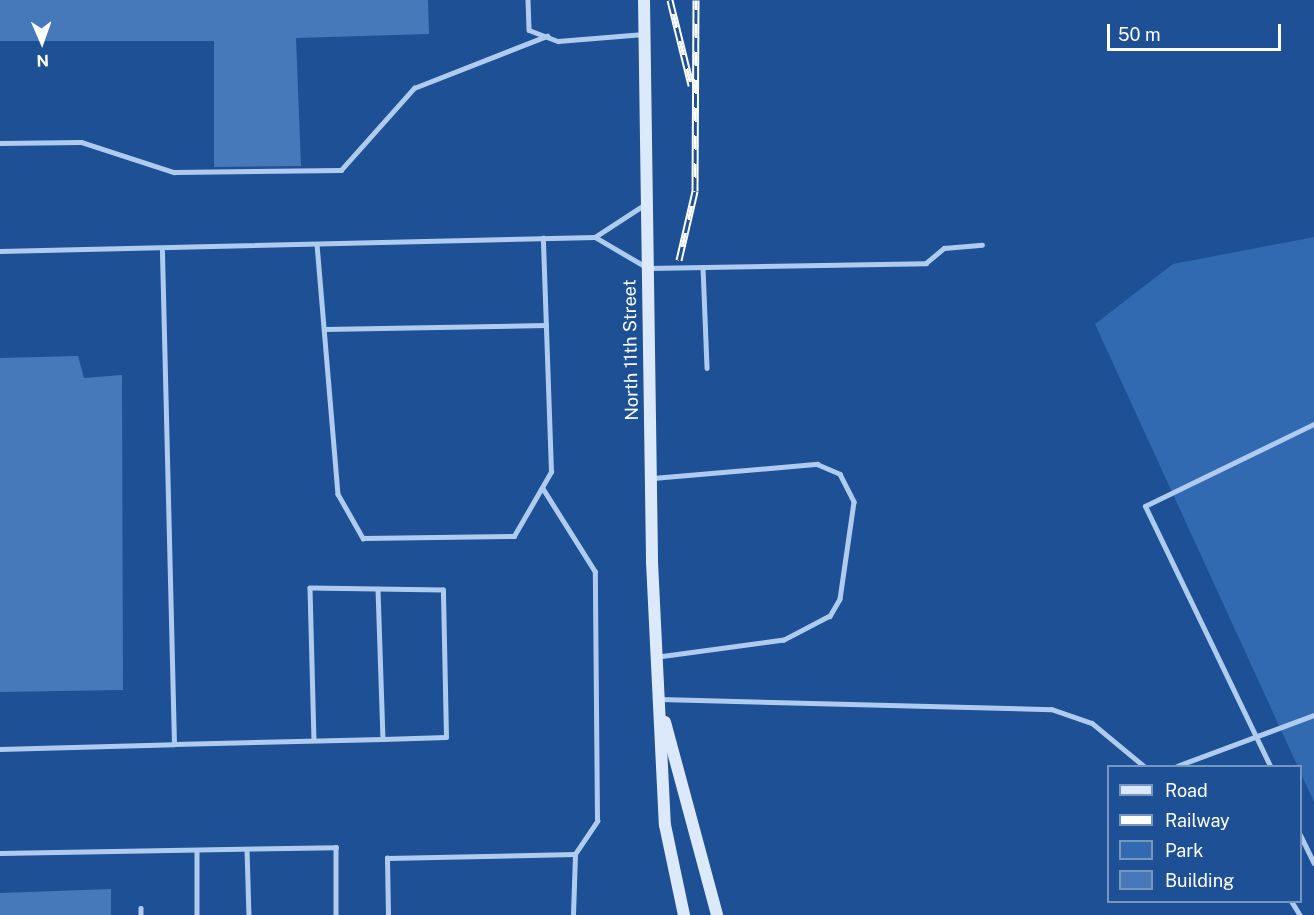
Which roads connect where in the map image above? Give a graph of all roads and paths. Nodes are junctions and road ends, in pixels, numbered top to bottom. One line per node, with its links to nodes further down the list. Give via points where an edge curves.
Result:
1 (528, 0): 4 (lane, via 529,30)
2 (644, 0): 3 (main road, North 11th Street)
3 (645, 34): 4 (lane, via 558,40); 6 (main road, North 11th Street)
4 (547, 36): 5 (lane, via 414,88 341,170 174,172 81,142)
5 (0, 143)
6 (647, 203): 7 (lane); 14 (main road, North 11th Street)
7 (595, 237): 8 (lane); 14 (lane)
8 (543, 238): 9 (lane); 15 (lane)
9 (317, 244): 11 (lane); 16 (lane)
10 (982, 245): 13 (lane, via 944,248 926,262)
11 (162, 250): 12 (lane); 28 (lane)
12 (0, 251)
13 (704, 267): 14 (lane); 17 (lane)
14 (648, 268): 19 (main road, North 11th Street)
15 (546, 325): 16 (lane); 20 (lane, via 551,472)
16 (324, 329): 20 (lane, via 339,494 363,538 514,536)
17 (707, 368)
18 (1314, 424): 27 (lane, via 1145,506)
19 (650, 478): 22 (main road, North 11th Street); 22 (lane, via 817,464 840,474 854,502 840,599 830,616 784,640)
20 (542, 488): 37 (lane, via 595,572 597,821)
21 (378, 589): 25 (lane); 25 (lane, via 443,590 446,737); 26 (lane, via 310,588)
22 (657, 658): 23 (main road, North 11th Street)
23 (660, 699): 30 (lane, via 1051,709 1092,723); 46 (main road, North 11th Street, via 665,825); 47 (main road, North 11th Street)
24 (1314, 715): 27 (lane)
25 (383, 739): 26 (lane)
26 (314, 740): 28 (lane)
27 (1258, 740): 31 (lane); 32 (lane)
28 (174, 744): 29 (lane)
29 (0, 749)
30 (1143, 765)
31 (1181, 765)
32 (1270, 765)
33 (1302, 838): 38 (lane)
34 (247, 849): 35 (lane); 42 (lane); 43 (lane, via 336,847)
35 (197, 850): 36 (lane); 41 (lane)
36 (0, 853)
37 (575, 854): 44 (lane, via 387,858); 45 (lane)
38 (1314, 863)
39 (141, 908): 40 (lane)
40 (141, 915)
41 (197, 915)
42 (249, 915)
43 (336, 915)
44 (388, 915)
45 (573, 915)
46 (684, 915)
47 (717, 915)

